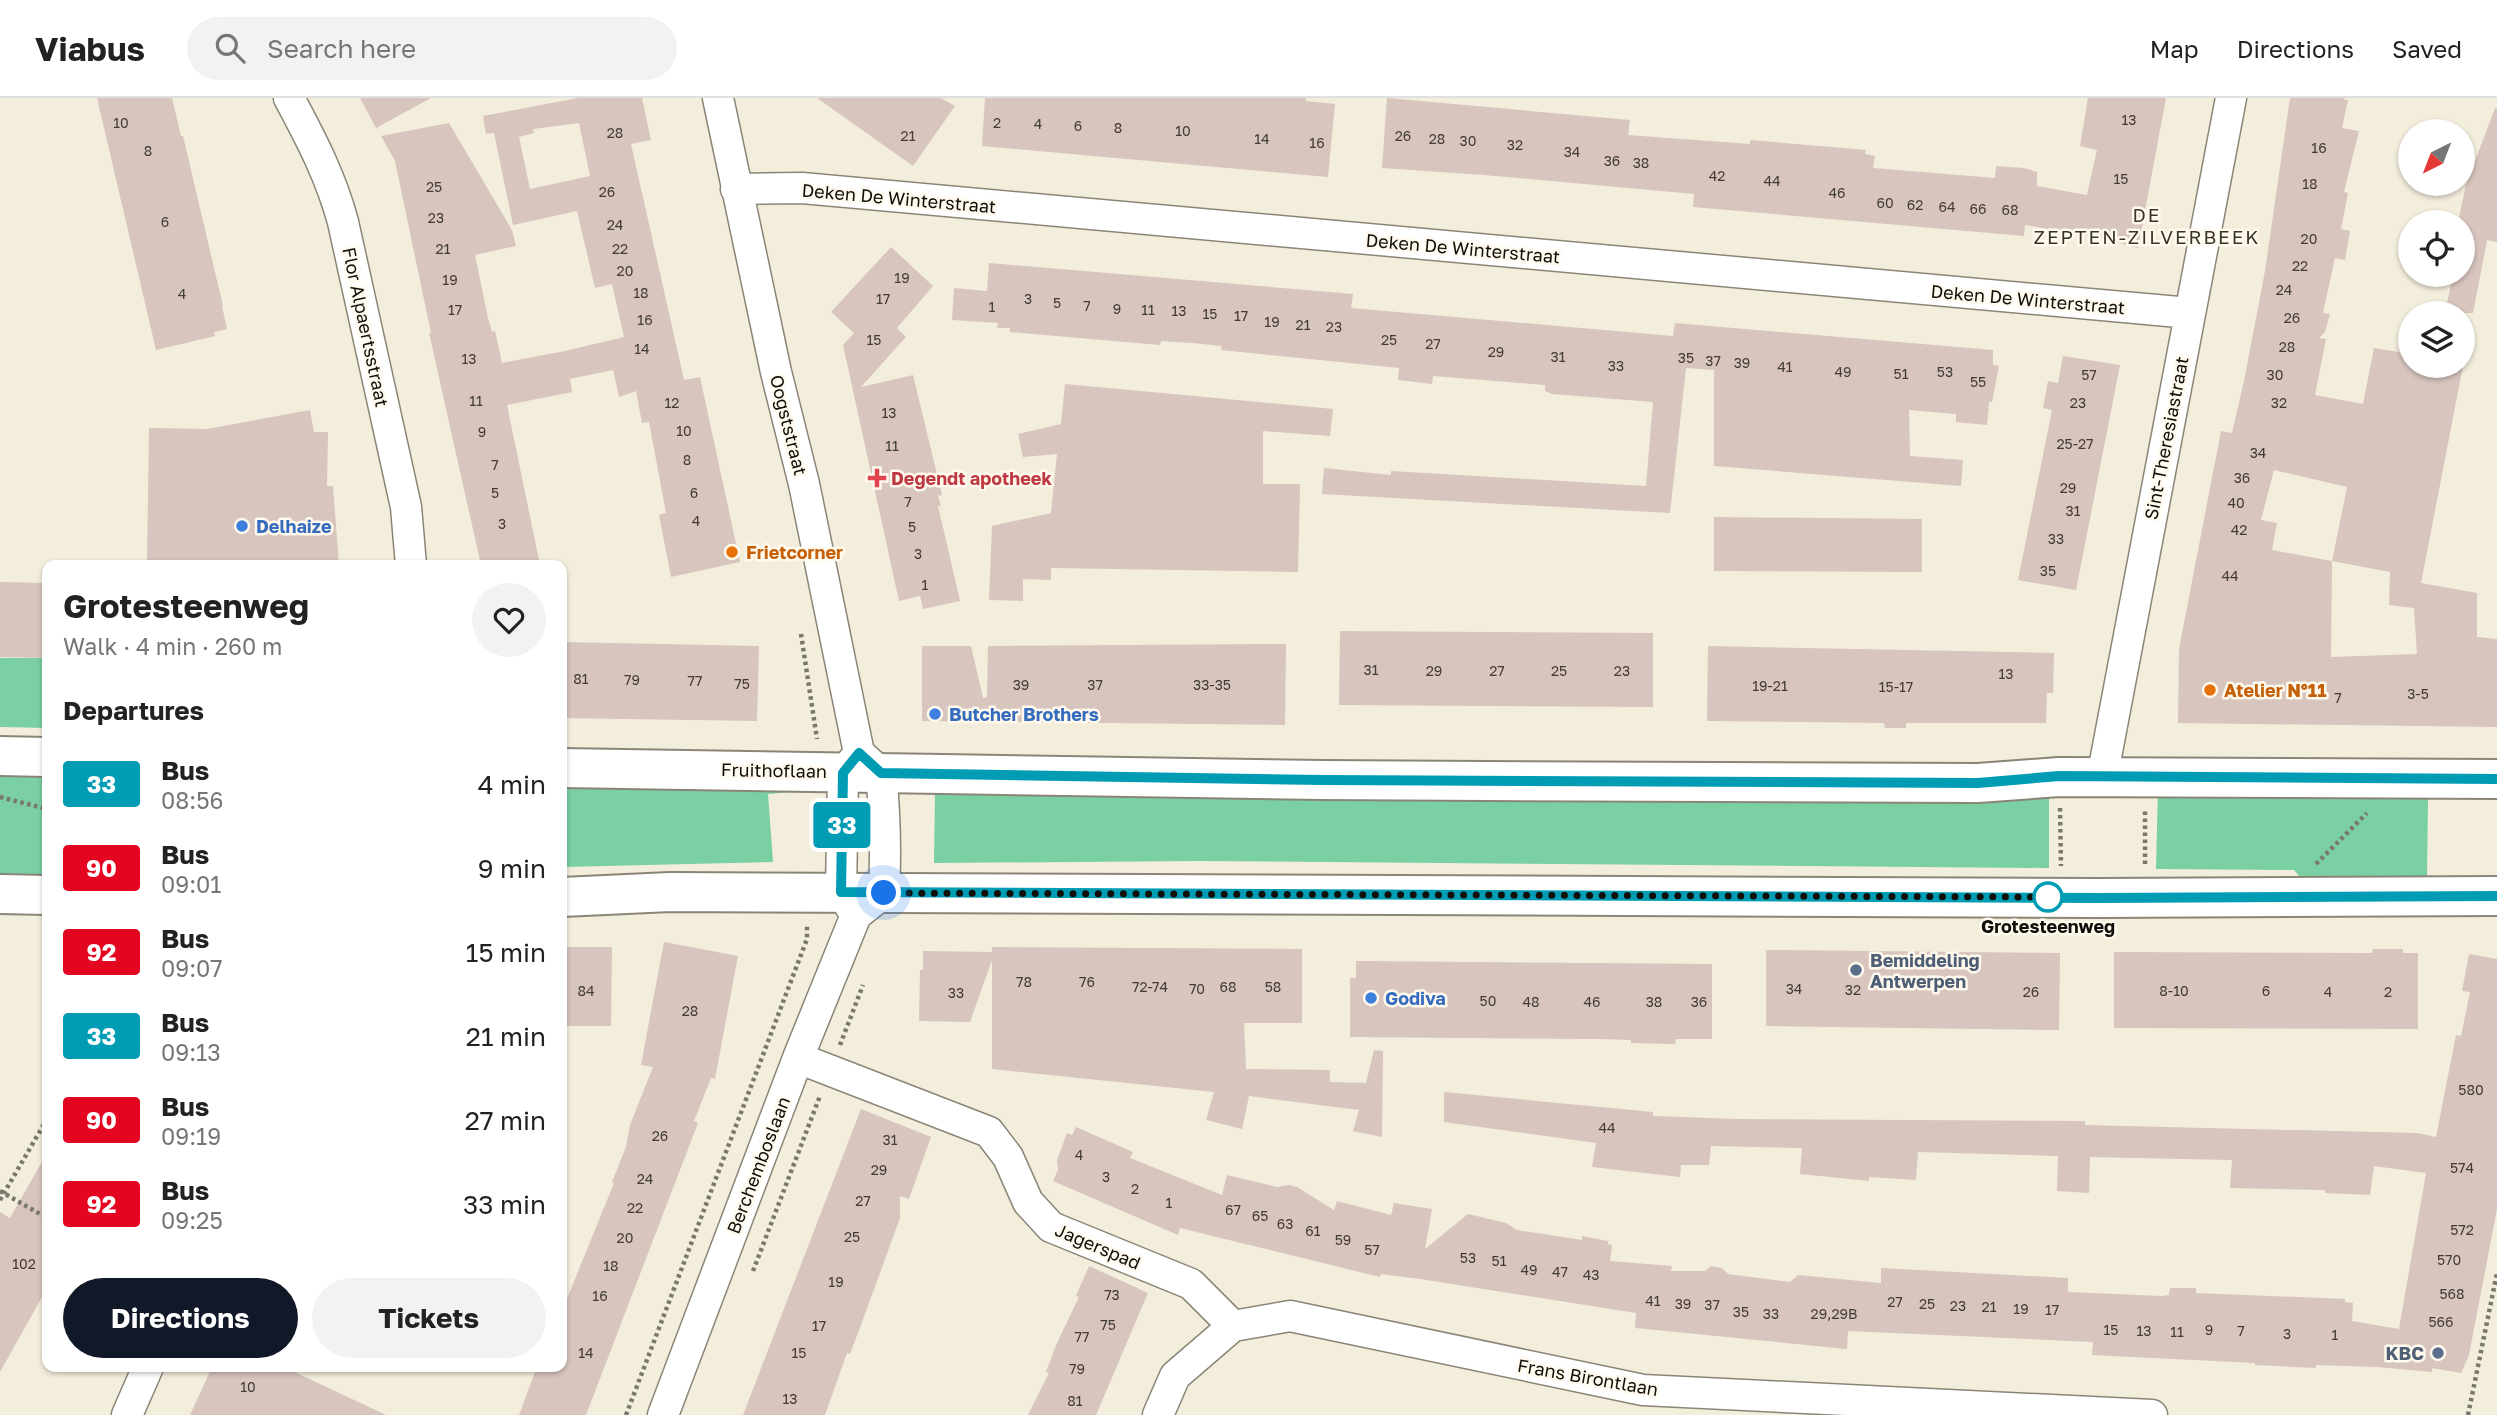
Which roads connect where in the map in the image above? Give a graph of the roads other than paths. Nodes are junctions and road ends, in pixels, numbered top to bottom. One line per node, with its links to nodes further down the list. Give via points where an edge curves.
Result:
1 (289, 98): 6 (street, Flor Alpaertsstraat, via 319,152 343,222 406,507)
2 (718, 98): 4 (street, Oogststraat)
3 (2231, 98): 5 (street, Sint-Theresiastraat)
4 (736, 189): 5 (street, Deken De Winterstraat, via 802,188); 9 (street, Oogststraat, via 804,484)
5 (2190, 313): 11 (street, Sint-Theresiastraat)
6 (411, 560)
7 (0, 756): 8 (street)
8 (42, 757)
9 (849, 767): 10 (street, Fruithoflaan); 11 (street, Fruithoflaan, via 1323,780 1978,783 2059,776); 17 (street, Oogststraat); 17 (street, Oogststraat, via 885,807)
10 (567, 768)
11 (2102, 778): 12 (street, Fruithoflaan)
12 (2497, 779)
13 (0, 894): 14 (street)
14 (42, 895)
15 (2497, 896): 17 (street)
16 (567, 897): 17 (street, via 670,892)
17 (847, 898): 18 (street, Berchemboslaan)
18 (799, 1058): 19 (street, Jagerspad, via 989,1132 1008,1157 1028,1202 1051,1227 1191,1284); 22 (street, Berchemboslaan)
19 (1233, 1326): 23 (street, via 1175,1376); 24 (street, Frans Birontlaan, via 1290,1316 1643,1390)
20 (146, 1372): 21 (street)
21 (127, 1415)
22 (663, 1415)
23 (1158, 1415)
24 (2152, 1415)

